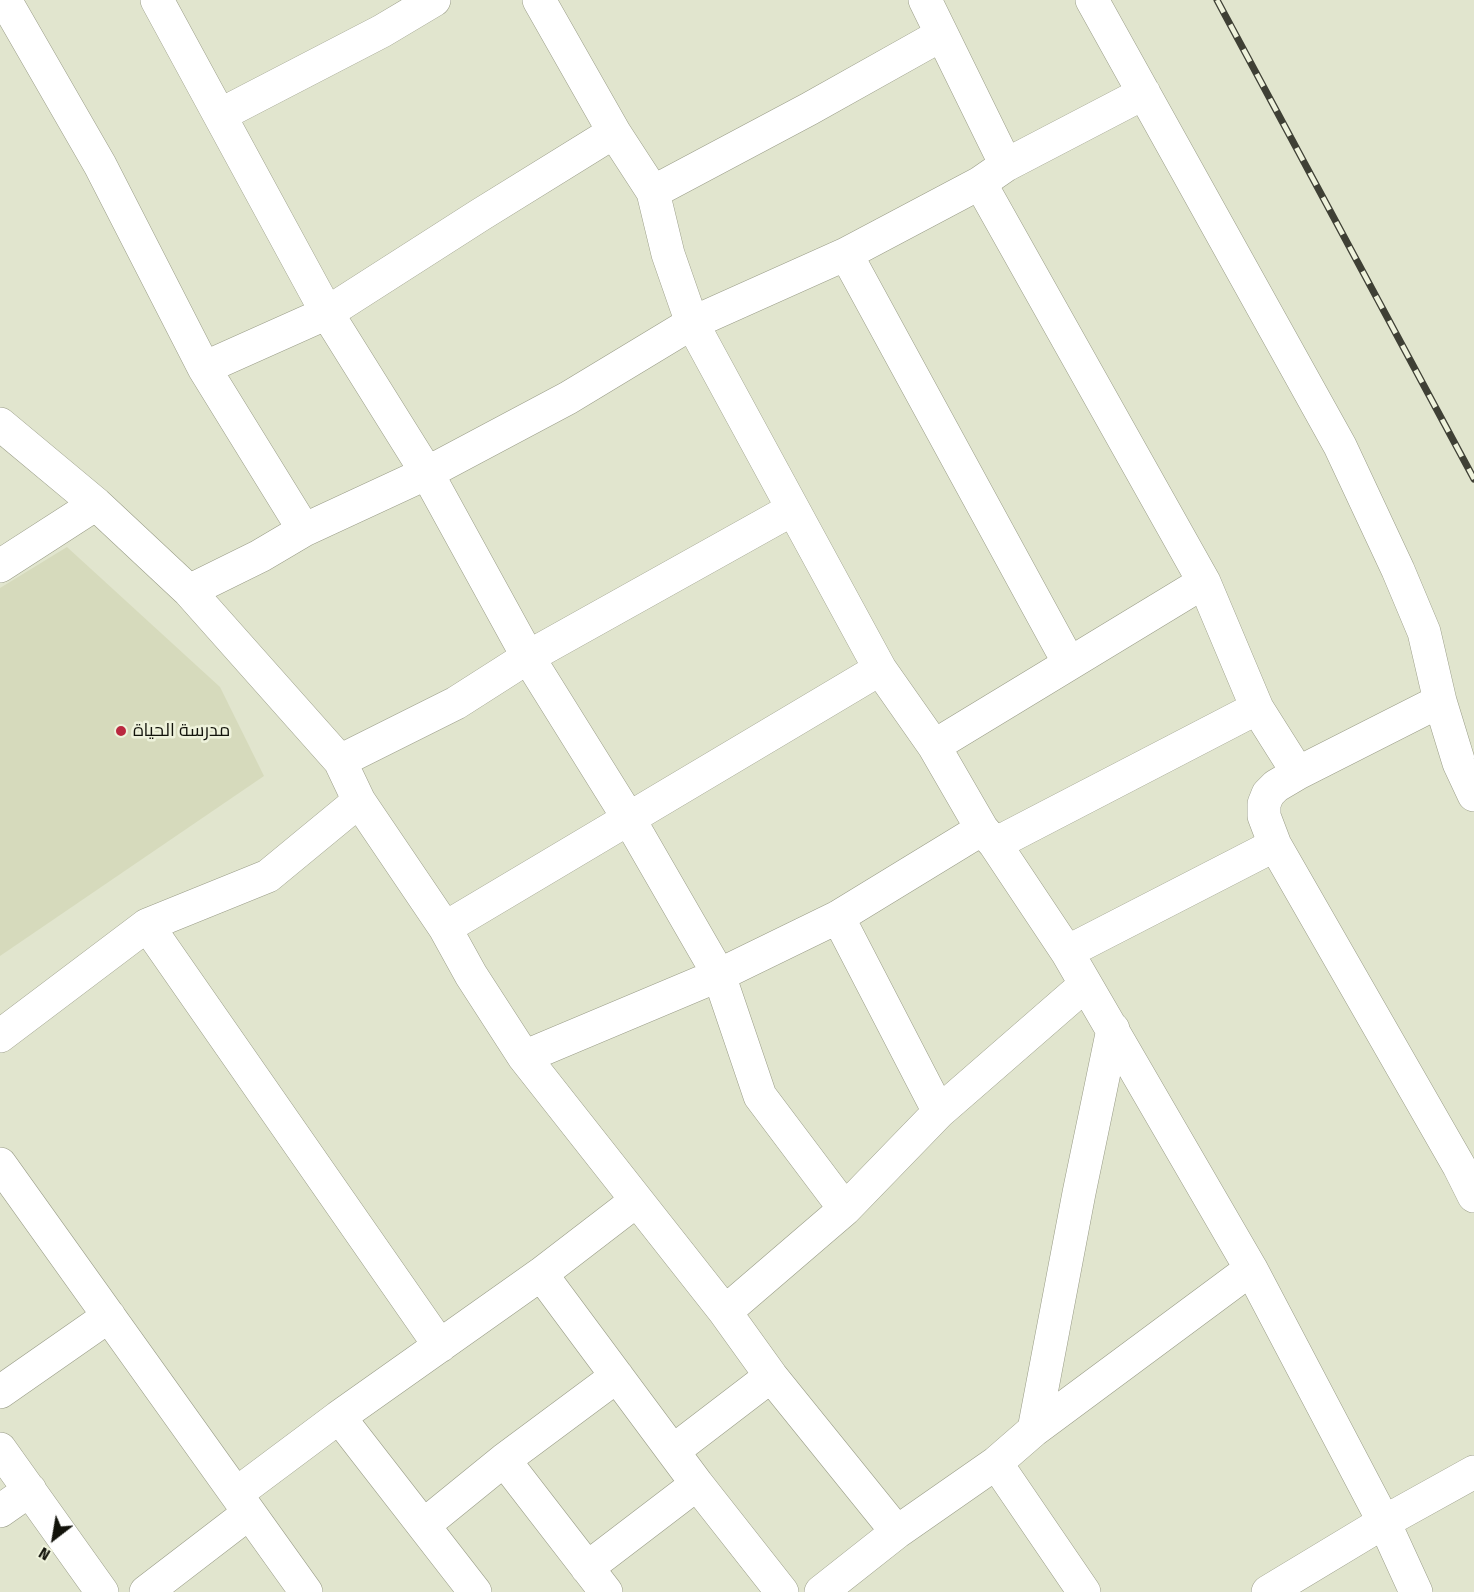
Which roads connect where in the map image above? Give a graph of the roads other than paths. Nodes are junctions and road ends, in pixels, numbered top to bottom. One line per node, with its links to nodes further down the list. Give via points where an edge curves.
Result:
1 (5, 0): 16 (street, via 100,165)
2 (157, 0): 9 (street)
3 (434, 0): 9 (street)
4 (539, 0): 10 (street)
5 (925, 0): 7 (street)
6 (1092, 0): 8 (street)
7 (941, 35): 11 (street); 12 (street)
8 (1144, 93): 11 (street); 28 (street, via 1340,446 1424,632)
9 (220, 115): 14 (street)
10 (614, 132): 12 (street); 14 (street)
11 (993, 174): 13 (street); 23 (street)
12 (653, 192): 15 (street, via 668,254)
13 (846, 254): 15 (street); 26 (street)
14 (327, 313): 16 (street); 18 (street)
15 (692, 323): 18 (street, via 568,398); 20 (street)
16 (204, 368): 21 (street)
17 (0, 424): 19 (street)
18 (427, 473): 21 (street); 25 (street)
19 (96, 504): 22 (street); 24 (street)
20 (793, 509): 25 (street); 27 (street)
21 (304, 530): 24 (street)
22 (0, 566)
23 (1203, 582): 26 (street); 29 (street)
24 (189, 591): 31 (street)
25 (528, 657): 31 (street, via 456,703); 35 (street)
26 (1069, 663): 30 (street)
27 (880, 669): 30 (street); 35 (street)
28 (1440, 701): 32 (street); 33 (street, via 1459,764)
29 (1257, 708): 32 (street); 36 (street)
30 (934, 746): 36 (street)
31 (340, 760): 34 (street)
32 (1298, 772): 37 (street, via 1276,786 1264,804 1264,816)
33 (1474, 795)
34 (359, 801): 39 (street, via 268,876); 40 (street)
35 (629, 819): 40 (street); 42 (street)
36 (988, 836): 38 (street); 41 (street)
37 (1275, 845): 41 (street); 48 (street)
38 (838, 917): 42 (street); 47 (street)
39 (147, 925): 45 (street); 57 (street)
40 (445, 928): 46 (street)
41 (1067, 952): 43 (street)
42 (719, 975): 46 (street); 52 (street, via 760,1096)
43 (1085, 985): 44 (street); 47 (street)
44 (1113, 1029): 53 (street); 62 (street)
45 (0, 1035)
46 (524, 1058): 51 (street)
47 (939, 1112): 52 (street)
48 (1466, 1162): 50 (street)
49 (5, 1182): 56 (street)
50 (1474, 1197)
51 (636, 1201): 54 (street); 55 (street)
52 (845, 1209): 55 (street)
53 (1251, 1269): 62 (street); 72 (street)
54 (541, 1275): 57 (street); 58 (street)
55 (725, 1312): 59 (street)
56 (109, 1316): 60 (street); 70 (street)
57 (440, 1346): 61 (street)
58 (617, 1376): 64 (street); 65 (street)
59 (771, 1376): 64 (street); 74 (street)
60 (0, 1392)
61 (339, 1417): 70 (street); 73 (street)
62 (1034, 1430): 66 (street)
63 (0, 1449): 69 (street)
64 (673, 1451): 68 (street)
65 (504, 1460): 73 (street); 75 (street)
66 (996, 1463): 74 (street); 82 (street)
67 (1474, 1472): 72 (street)
68 (697, 1484): 75 (street); 81 (street)
69 (30, 1490): 71 (street); 77 (street)
70 (243, 1504): 78 (street); 79 (street)
71 (0, 1511)
72 (1384, 1522): 83 (street); 84 (street)
73 (424, 1525): 80 (street)
74 (897, 1532): 76 (street)
75 (597, 1580)
76 (826, 1591)
77 (102, 1592)
78 (146, 1592)
79 (306, 1592)
80 (475, 1592)
81 (782, 1592)
82 (1084, 1592)
83 (1268, 1592)
84 (1416, 1592)

